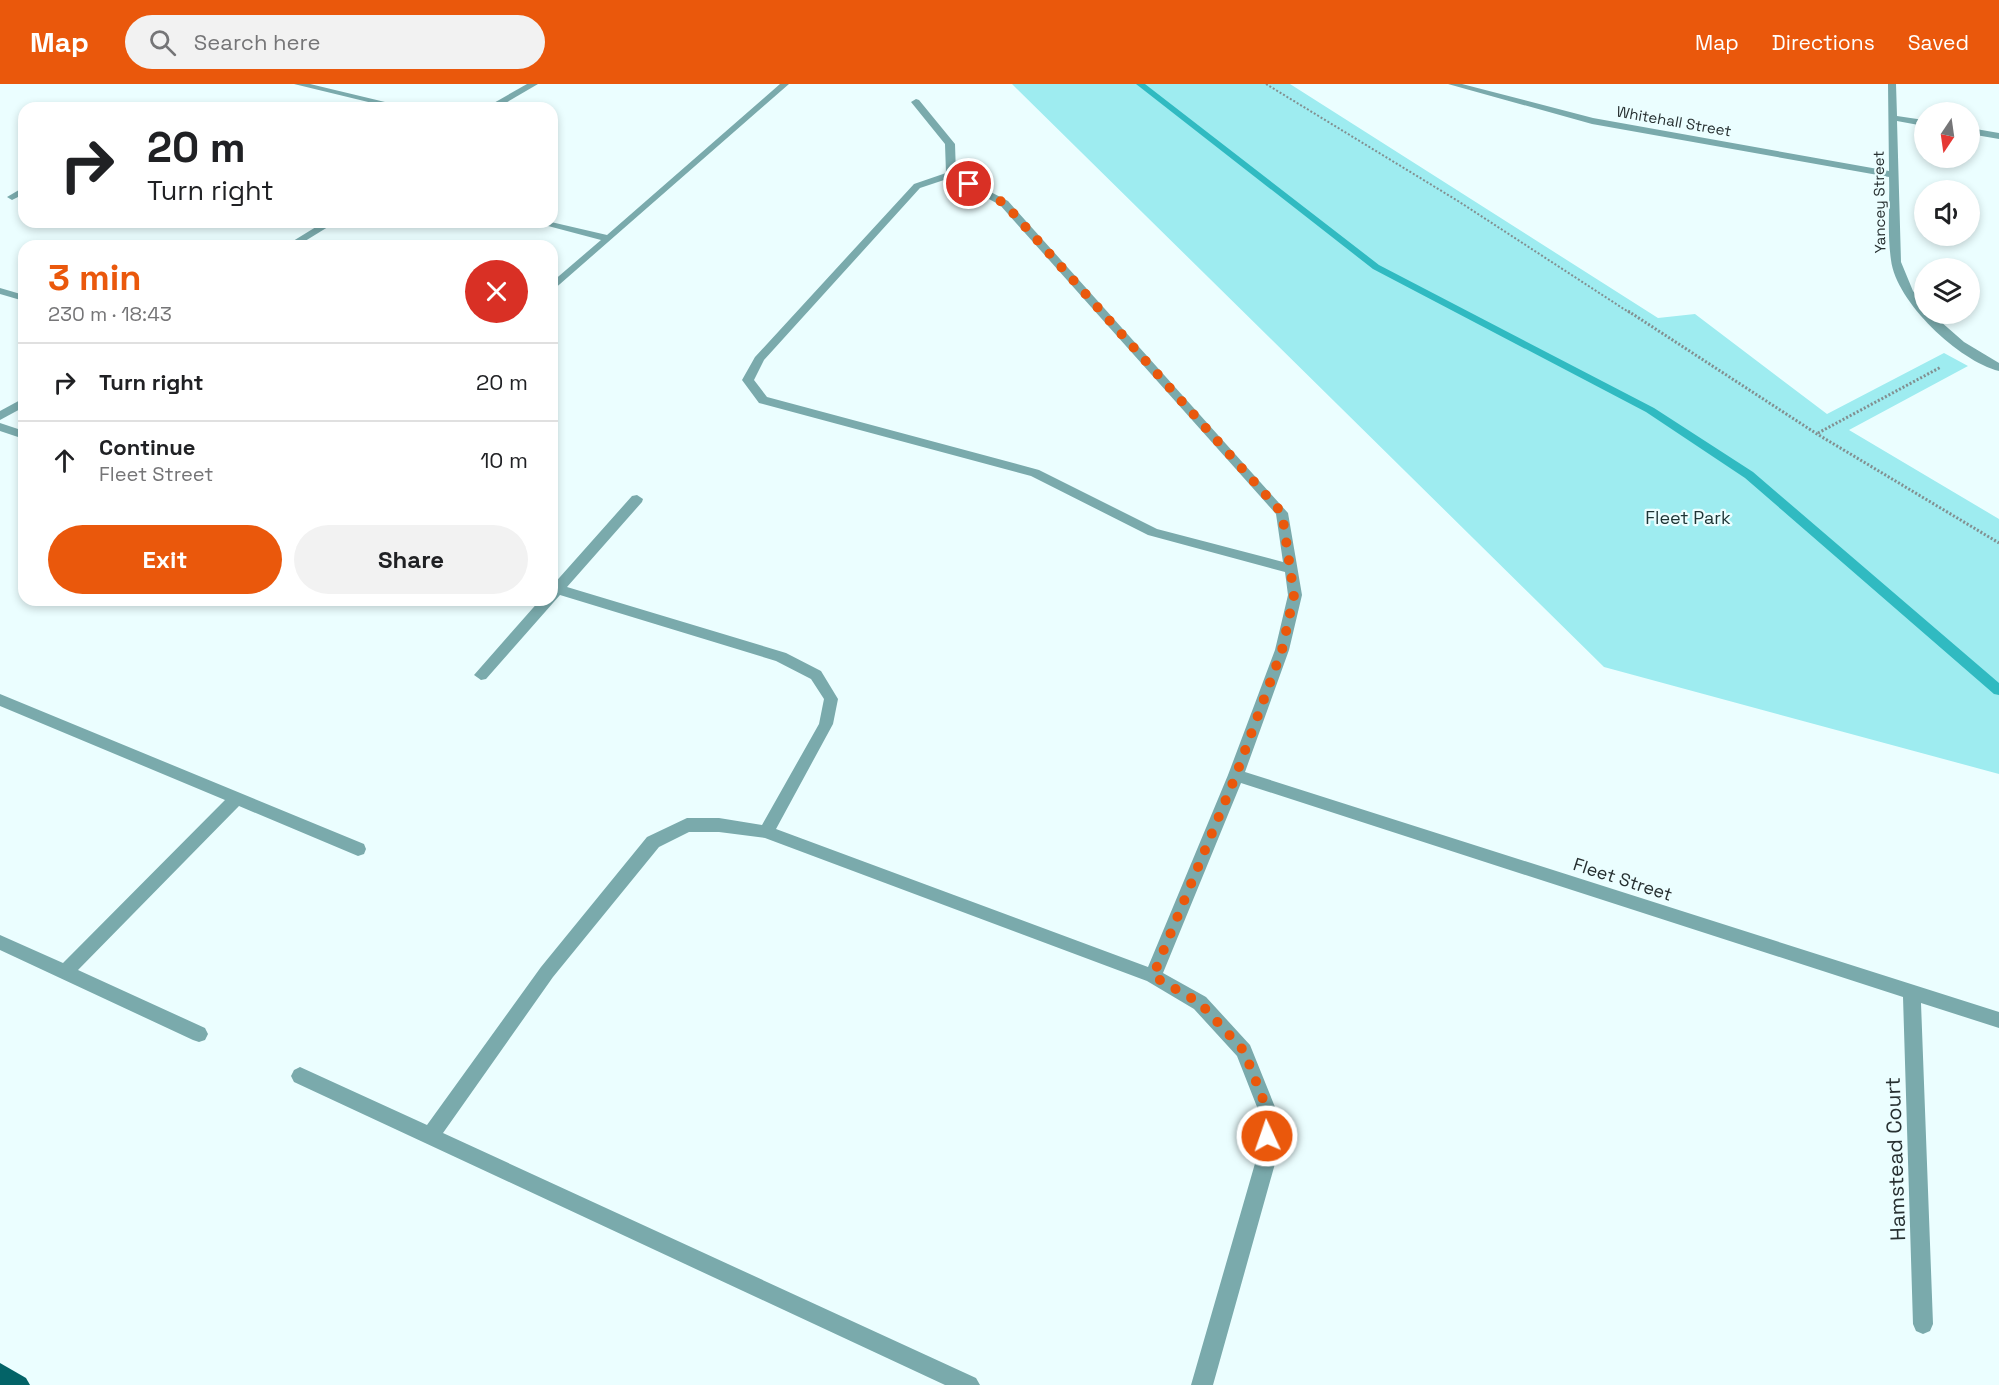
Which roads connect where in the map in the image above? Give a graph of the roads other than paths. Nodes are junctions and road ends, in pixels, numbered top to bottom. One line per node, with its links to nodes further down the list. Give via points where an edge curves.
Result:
1 (298, 84): 6 (street)
2 (534, 84): 7 (street)
3 (785, 84): 19 (street)
4 (1452, 84): 14 (street, Whitehall Street, via 1592,121)
5 (1892, 84): 9 (street, Yancey Street)
6 (378, 102)
7 (501, 102)
8 (915, 102): 13 (street, via 950,144)
9 (1893, 118): 10 (street); 14 (street, Yancey Street)
10 (1914, 121)
11 (1980, 133): 12 (street)
12 (1999, 136)
13 (951, 175): 32 (street, via 1004,203 1282,513); 32 (street, via 917,186 759,359 748,381 762,400 1035,472 1153,532)
14 (1893, 175): 24 (street, Yancey Street, via 1896,262)
15 (18, 194): 16 (street)
16 (12, 197)
17 (558, 227): 19 (street)
18 (321, 228): 20 (street)
19 (607, 238): 21 (street)
20 (300, 240)
21 (558, 283)
22 (0, 291): 23 (street)
23 (18, 296)
24 (1914, 299)
25 (1936, 324): 26 (street, Yancey Street, via 1969,352)
26 (1999, 368)
27 (18, 406): 28 (street)
28 (0, 416)
29 (0, 427): 30 (street)
30 (18, 433)
31 (637, 499): 33 (street)
32 (1292, 569): 38 (street, via 1294,595 1282,650)
33 (558, 588)
34 (558, 597): 40 (street, via 781,657 816,675 831,699 826,724)
35 (542, 606): 36 (street)
36 (481, 675)
37 (0, 700): 39 (street)
38 (1236, 775): 44 (street); 45 (street, Fleet Street)
39 (237, 798): 41 (street); 43 (street)
40 (766, 832): 44 (street); 49 (street, via 687,825 653,842 547,972)
41 (357, 849)
42 (0, 942): 43 (street)
43 (65, 972): 47 (street)
44 (1153, 976): 54 (street, via 1200,1003 1244,1051 1268,1112 1266,1160)
45 (1912, 992): 46 (street, Fleet Street); 50 (street, Hamstead Court)
46 (1999, 1020)
47 (200, 1034)
48 (300, 1076): 49 (street)
49 (430, 1136): 53 (street)
50 (1923, 1324)
51 (0, 1374): 52 (main road)
52 (19, 1385)
53 (969, 1385)
54 (1202, 1385)

